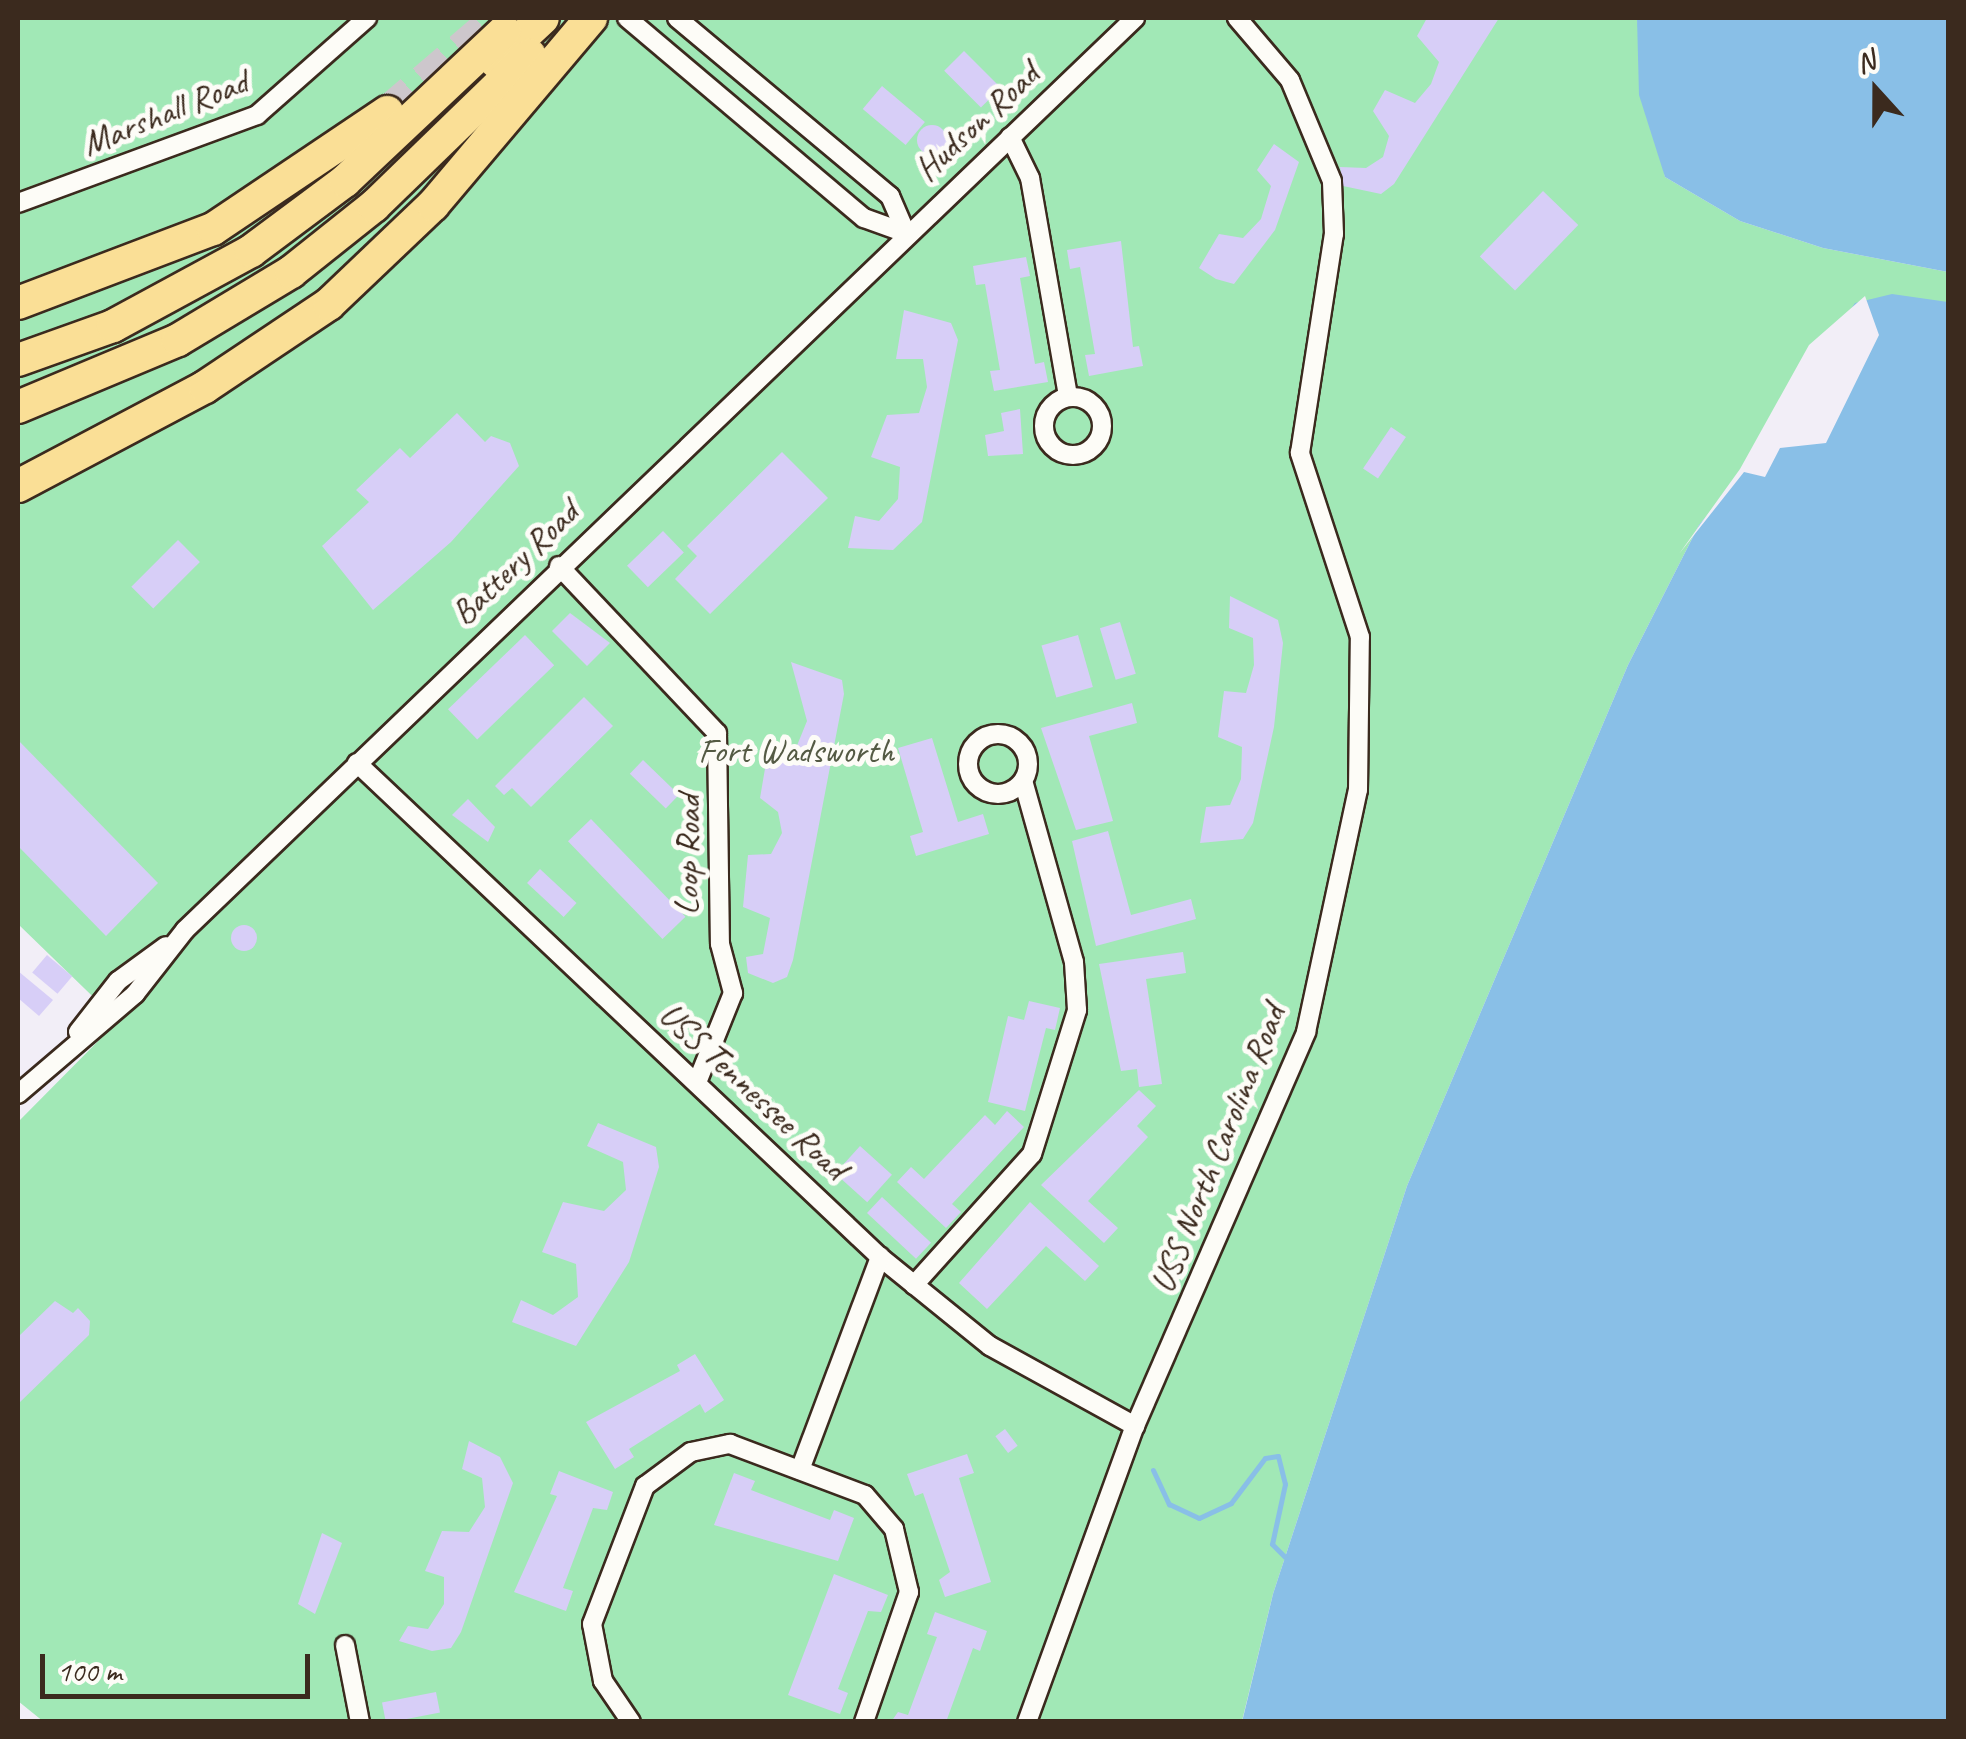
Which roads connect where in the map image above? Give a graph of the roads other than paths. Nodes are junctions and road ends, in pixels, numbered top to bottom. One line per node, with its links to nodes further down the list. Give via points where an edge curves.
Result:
1 (367, 18): 14 (street, Marshall Road, via 257,115)
2 (518, 18): 16 (highway, via 344,181)
3 (542, 18): 16 (highway, via 367,186)
4 (569, 18): 16 (highway, via 374,206)
5 (591, 18): 23 (highway, via 452,182 329,304)
6 (627, 18): 13 (street)
7 (677, 18): 12 (street)
8 (1135, 18): 11 (street, Hudson Road)
9 (1237, 18): 35 (street, USS North Carolina Road, via 1290,80 1332,180 1334,234 1300,453 1360,637 1361,755 1350,845 1306,1032)
10 (387, 112): 17 (highway, via 213,229)
11 (1010, 137): 15 (street, Hudson Road); 21 (street, via 1030,178)
12 (830, 145): 13 (street); 15 (street, via 890,196)
13 (820, 178): 15 (street, via 864,218)
14 (18, 204)
15 (906, 233): 26 (street, Battery Road)
16 (277, 258): 18 (highway); 19 (highway); 20 (highway, via 178,340)
17 (18, 302)
18 (175, 319): 19 (highway); 20 (highway)
19 (23, 358)
20 (49, 396): 22 (highway)
21 (1068, 396)
22 (18, 408)
23 (98, 446): 24 (highway); 25 (highway)
24 (18, 466)
25 (18, 486)
26 (558, 566): 27 (street, Battery Road); 31 (street, Loop Road, via 717,733 720,944 732,993)
27 (357, 763): 29 (street, Battery Road); 31 (street, USS Tennessee Road)
28 (1023, 781): 34 (street, via 1074,962 1078,1010 1032,1154)
29 (172, 943): 30 (street, Battery Road, via 135,994); 30 (street, Battery Road, via 118,980)
30 (72, 1041): 32 (street)
31 (698, 1080): 33 (street, USS Tennessee Road)
32 (18, 1094)
33 (880, 1258): 34 (street, USS Tennessee Road); 36 (street)
34 (914, 1286): 35 (street, USS Tennessee Road, via 1036,1376)
35 (1136, 1426): 41 (street, USS North Carolina Road)
36 (800, 1470): 39 (street, via 720,1444 691,1452 640,1493 591,1639 603,1681); 40 (street, via 882,1510 908,1570 908,1592)
37 (345, 1645): 38 (street)
38 (360, 1722)
39 (631, 1722)
40 (864, 1722)
41 (1027, 1722)

